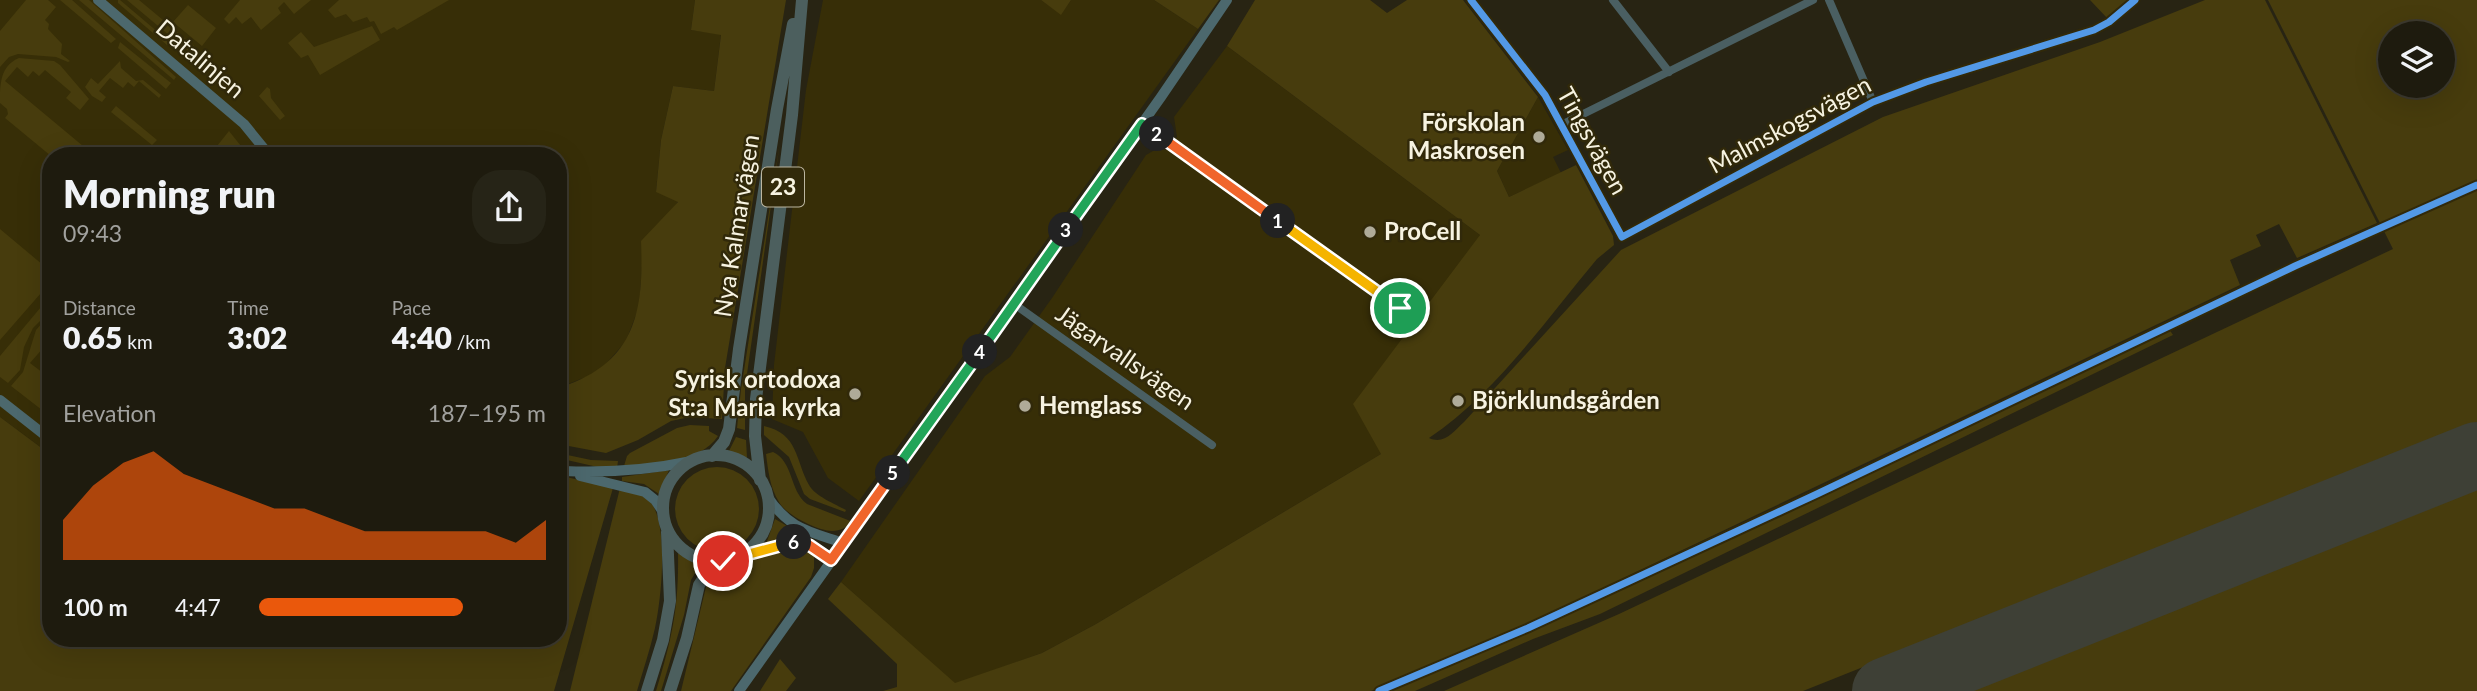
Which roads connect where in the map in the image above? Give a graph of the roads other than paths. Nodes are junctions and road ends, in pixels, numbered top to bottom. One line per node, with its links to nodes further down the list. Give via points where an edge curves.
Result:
1 (98, 0): 15 (street, Datalinjen, via 244,124)
2 (800, 0): 23 (main road, Nya Kalmarvägen / 23, via 776,109 729,429); 27 (main road, Nya Kalmarvägen / 23, via 792,115 756,399)
3 (1227, 0): 10 (street)
4 (1233, 0): 10 (street)
5 (1471, 0): 14 (street, Tingsvägen, via 1538,83)
6 (1613, 0): 11 (street)
7 (1813, 0): 11 (street)
8 (1829, 0): 12 (street)
9 (2135, 0): 12 (street, Malmskogsvägen, via 2094,30)
10 (1211, 27): 13 (street)
11 (1669, 72): 14 (street)
12 (1873, 102): 17 (street, Malmskogsvägen)
13 (1142, 124): 18 (street); 19 (street)
14 (1563, 124): 17 (street, Tingsvägen)
15 (263, 147)
16 (2477, 185): 38 (street, via 2295,266 1553,617)
17 (1622, 237)
18 (1014, 304): 22 (street, Jägarvallsvägen); 31 (street)
19 (1400, 308)
20 (0, 400): 21 (street)
21 (42, 433)
22 (1212, 445)
23 (712, 456): 24 (main road); 27 (main road, via 735,459)
24 (692, 461): 25 (street, via 650,470); 29 (main road, via 667,488)
25 (567, 470)
26 (567, 472): 29 (street, via 645,492)
27 (761, 480): 28 (main road, 23)
28 (767, 496): 31 (street, via 791,523); 32 (main road, 23, via 766,526)
29 (663, 512): 30 (main road)
30 (667, 528): 34 (main road, via 690,554); 35 (main road, via 670,601)
31 (843, 543): 33 (street)
32 (740, 555): 33 (street, via 798,542); 34 (main road, 23)
33 (831, 560): 37 (street)
34 (723, 561): 36 (main road, 23, via 711,567 699,584)
35 (647, 691)
36 (670, 691)
37 (739, 691)
38 (1378, 691)

